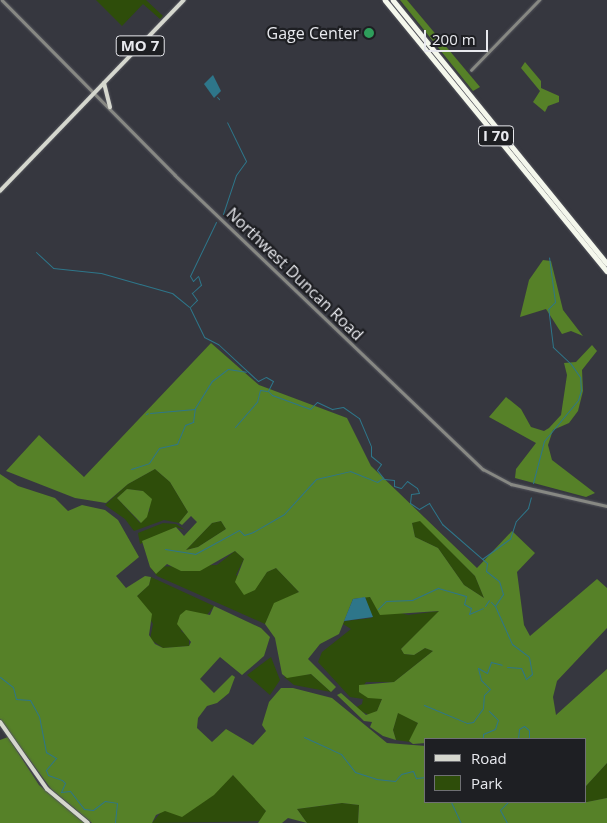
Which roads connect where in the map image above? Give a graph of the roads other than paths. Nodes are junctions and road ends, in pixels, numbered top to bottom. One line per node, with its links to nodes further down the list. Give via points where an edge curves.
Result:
1 (2, 0): 8 (street, Northwest Duncan Road)
2 (184, 0): 7 (main road, MO 7)
3 (385, 0): 12 (highway, I 70)
4 (393, 0): 11 (highway, I 70)
5 (539, 0): 6 (street)
6 (471, 70)
7 (104, 83): 8 (main road, MO 7); 9 (main road)
8 (96, 93): 9 (street, Northwest Duncan Road); 10 (main road, MO 7)
9 (110, 107): 13 (street, Northwest Duncan Road, via 176,176 482,469 510,484)
10 (0, 191)
11 (607, 263)
12 (607, 271)
13 (607, 506)
14 (0, 722): 15 (main road, via 46,789)
15 (88, 823)

